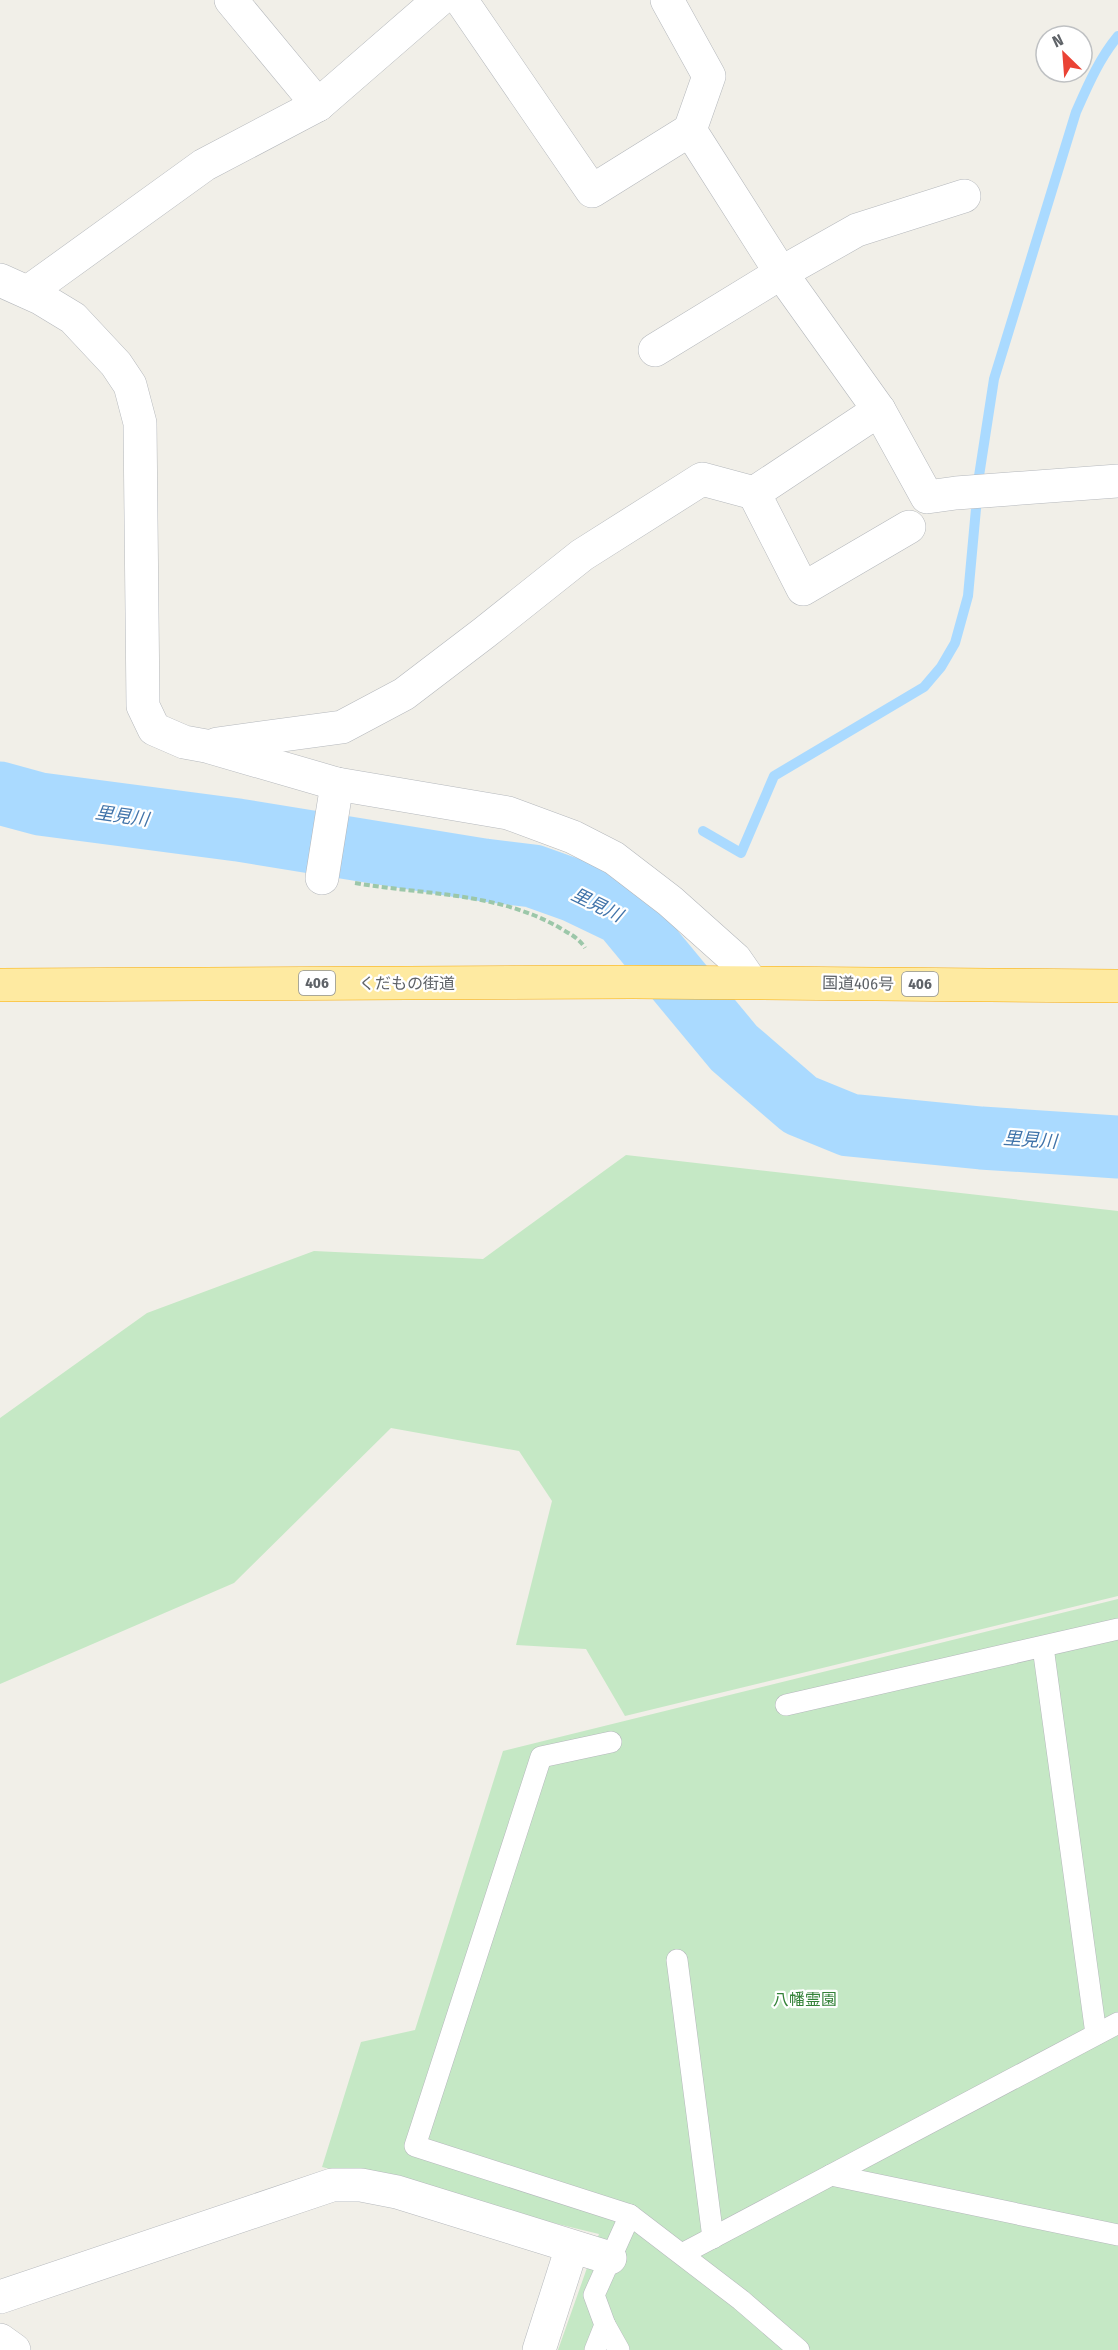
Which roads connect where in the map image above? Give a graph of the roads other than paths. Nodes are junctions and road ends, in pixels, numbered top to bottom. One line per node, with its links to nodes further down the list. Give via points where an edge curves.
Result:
1 (231, 0): 5 (street)
2 (439, 0): 5 (street)
3 (461, 0): 6 (street, via 592,190)
4 (667, 0): 6 (street, via 709,76)
5 (318, 105): 9 (street, via 204,165)
6 (690, 130): 8 (street)
7 (964, 196): 8 (street, via 856,230)
8 (781, 273): 10 (street); 11 (street)
9 (14, 286): 15 (street, via 72,318 116,364 130,385 140,423 143,706 154,729 184,742)
10 (655, 350)
11 (879, 410): 12 (street, via 927,497); 13 (street)
12 (1118, 481)
13 (754, 493): 14 (street, via 804,589); 15 (street, via 702,479 582,555 404,694 342,727)
14 (909, 527)
15 (206, 746): 16 (street)
16 (336, 790): 17 (street); 19 (street, via 508,813 573,837 614,858 670,901 735,959)
17 (323, 873)
18 (619, 982): 19 (highway, 国道406号 / 406); 20 (highway, くだもの街道 / 406)
19 (737, 982): 21 (highway, 国道406号 / 406)
20 (0, 985)
21 (1118, 986)
22 (1118, 1629): 23 (lane)
23 (1043, 1647): 24 (lane); 28 (lane)
24 (786, 1705)
25 (611, 1742): 30 (lane, via 541,1757 415,2146)
26 (677, 1960): 32 (lane)
27 (1118, 2023): 28 (lane)
28 (1096, 2034): 29 (lane)
29 (831, 2175): 31 (lane); 32 (lane)
30 (630, 2215): 34 (lane); 35 (lane)
31 (1118, 2235)
32 (713, 2238): 34 (lane)
33 (572, 2247): 35 (street); 36 (street, via 398,2192 361,2185 332,2185); 40 (street)
34 (682, 2254): 43 (lane)
35 (610, 2258): 37 (lane, via 594,2295)
36 (0, 2297)
37 (605, 2325): 41 (lane); 42 (lane)
38 (0, 2340): 39 (street)
39 (14, 2350)
40 (539, 2350)
41 (595, 2350)
42 (619, 2350)
43 (799, 2350)

